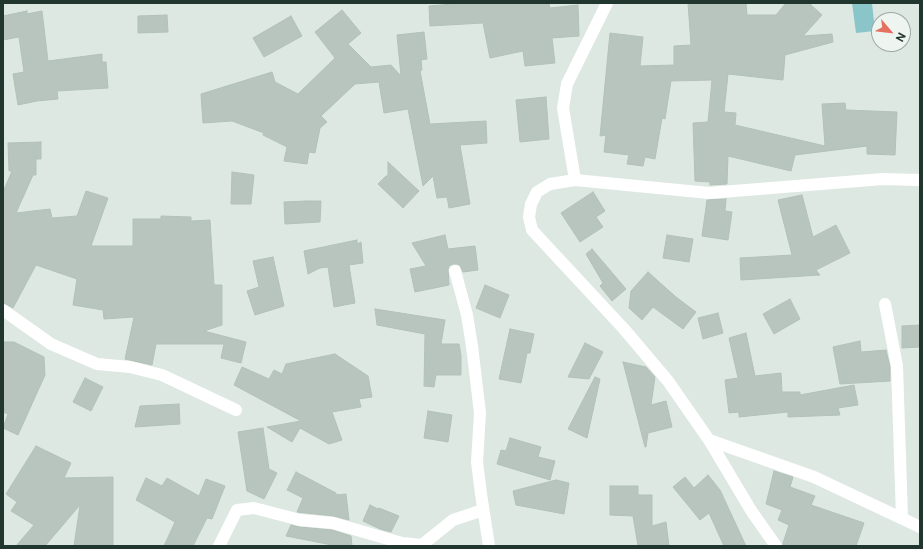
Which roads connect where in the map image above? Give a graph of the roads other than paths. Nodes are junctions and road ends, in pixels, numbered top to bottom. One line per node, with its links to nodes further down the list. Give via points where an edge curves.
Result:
1 (607, 3): 2 (street, via 567,84 563,108)
2 (574, 180): 3 (street, via 709,193 883,179); 8 (street, via 550,184 537,192 531,204 529,217 532,230 668,381)
3 (920, 180)
4 (455, 271): 9 (street, via 467,315 480,413 478,462)
5 (885, 304): 10 (street, via 897,366)
6 (3, 310): 7 (street, via 51,344 97,364 130,367 162,375)
7 (236, 410)
8 (709, 440): 10 (street, via 814,477); 14 (street, via 752,512)
9 (483, 510): 12 (street, via 453,520 422,545 402,543 333,523 300,520 254,508 237,510); 13 (street)
10 (902, 518): 11 (street)
11 (920, 527)
12 (219, 546)
13 (489, 546)
14 (776, 546)

